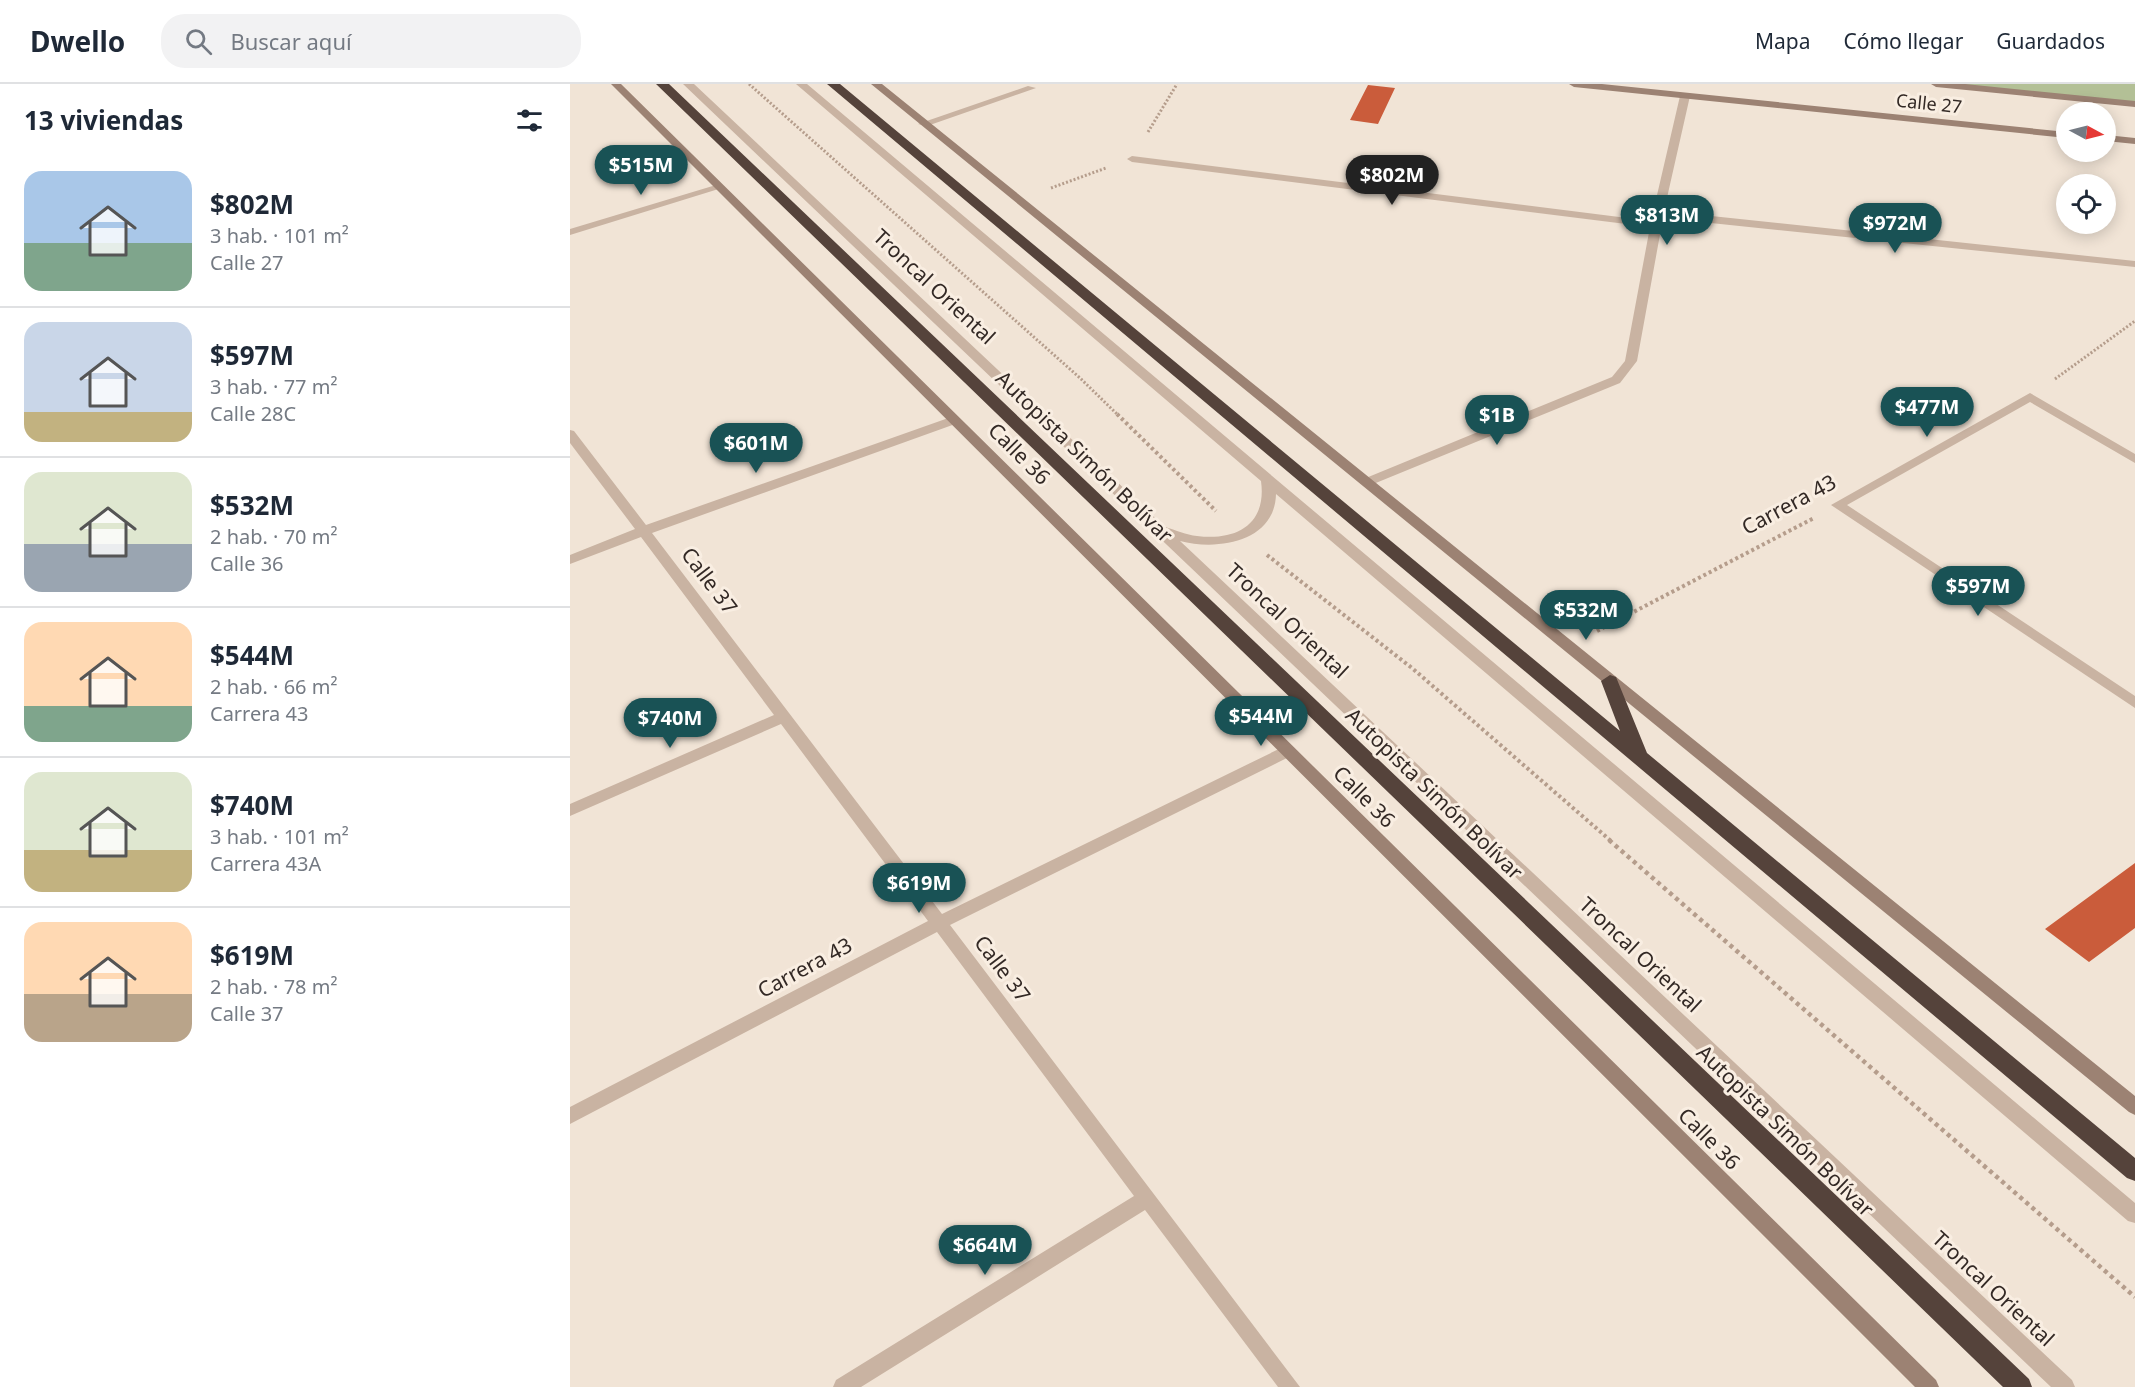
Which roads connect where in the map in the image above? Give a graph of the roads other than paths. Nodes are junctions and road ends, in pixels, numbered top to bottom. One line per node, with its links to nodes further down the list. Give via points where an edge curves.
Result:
1 (616, 84): 17 (street, Calle 36)
2 (662, 84): 44 (highway, Autopista Simón Bolívar)
3 (688, 84): 26 (street, Troncal Oriental)
4 (801, 84): 24 (street)
5 (833, 84): 33 (highway)
6 (876, 84): 12 (street)
7 (1574, 84): 10 (street, Calle 27)
8 (1936, 84): 11 (street, Calle 27)
9 (1031, 88): 12 (street)
10 (1685, 96): 13 (street, Calle 27); 18 (street)
11 (2135, 104)
12 (922, 124): 25 (street)
13 (2056, 134)
14 (2116, 139): 15 (street)
15 (2135, 141)
16 (1131, 159): 18 (street)
17 (720, 187): 19 (street); 21 (street, Calle 36)
18 (1657, 219): 20 (street); 25 (street, via 1631,361 1616,380)
19 (570, 232)
20 (2135, 264)
21 (954, 420): 27 (street); 32 (street, Calle 36)
22 (570, 434): 27 (street, Calle 37)
23 (2135, 459): 30 (street, Carrera 43, via 2030,397 1838,505)
24 (1268, 480): 26 (street, via 1268,511 1258,525 1242,536 1197,541); 40 (street)
25 (1366, 483): 29 (street)
26 (1160, 530): 45 (street, Troncal Oriental)
27 (643, 531): 28 (street); 31 (street, Calle 37)
28 (570, 560)
29 (1610, 681): 33 (highway); 36 (street)
30 (2135, 703)
31 (784, 717): 34 (street); 35 (street, Calle 37)
32 (1288, 751): 35 (street, Carrera 43); 43 (street, Calle 36)
33 (1639, 758): 38 (highway)
34 (570, 810)
35 (939, 923): 37 (street, Carrera 43); 39 (street, Calle 37)
36 (2131, 1099)
37 (570, 1116)
38 (2135, 1171)
39 (1147, 1198): 41 (street); 42 (street, Calle 37)
40 (2135, 1215)
41 (843, 1387)
42 (1290, 1387)
43 (1929, 1387)
44 (2020, 1387)
45 (2065, 1387)

